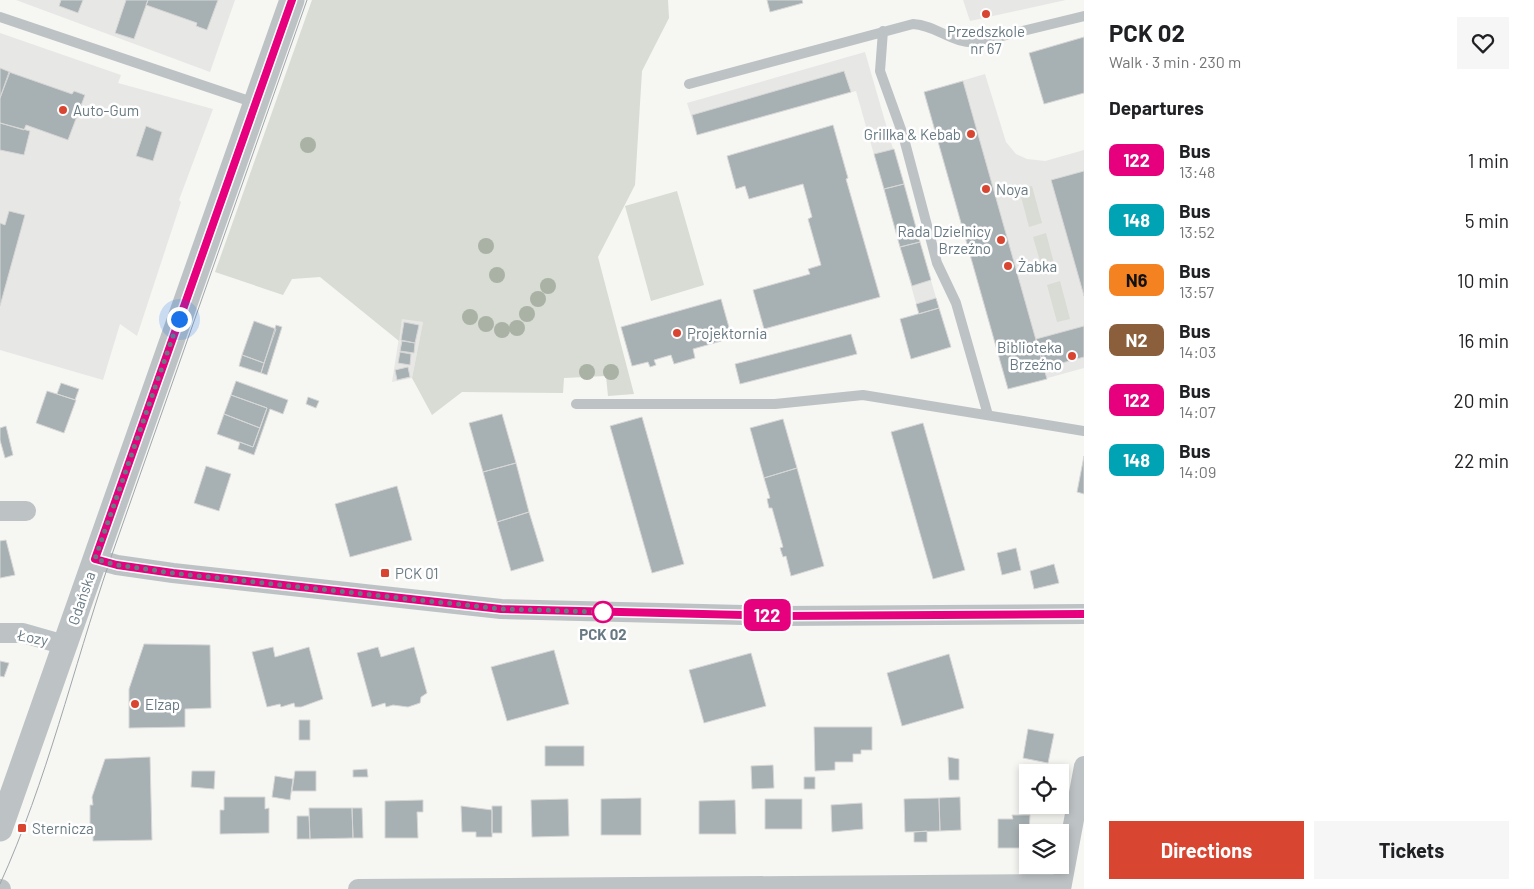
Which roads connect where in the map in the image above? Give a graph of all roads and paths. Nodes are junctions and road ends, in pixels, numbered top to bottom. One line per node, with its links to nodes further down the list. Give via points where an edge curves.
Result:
1 (292, 0): 6 (street, Gdańska)
2 (1084, 16): 4 (lane, via 965,44 924,24)
3 (0, 17): 6 (lane)
4 (883, 31): 5 (lane); 8 (lane, via 880,71 903,135 937,263 956,303)
5 (690, 84)
6 (255, 103): 12 (street, Gdańska)
7 (576, 404): 8 (lane, via 775,404 863,396)
8 (988, 415): 9 (lane)
9 (1084, 431)
10 (0, 511): 11 (street)
11 (26, 511)
12 (95, 559): 13 (street, via 173,573 501,609 780,616); 15 (street, Gdańska)
13 (1084, 614)
14 (0, 633): 15 (street, Łozy, via 23,633)
15 (65, 645): 17 (street, Gdańska)
16 (1084, 766): 18 (street)
17 (0, 829)
18 (1061, 886): 19 (street)
19 (358, 889)

